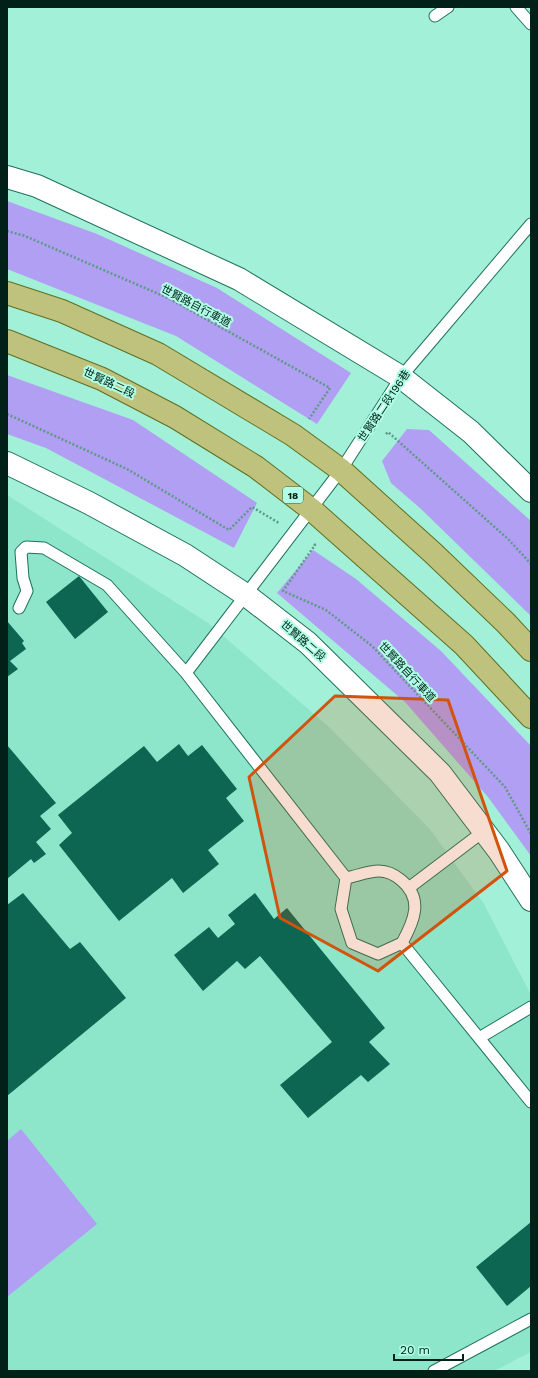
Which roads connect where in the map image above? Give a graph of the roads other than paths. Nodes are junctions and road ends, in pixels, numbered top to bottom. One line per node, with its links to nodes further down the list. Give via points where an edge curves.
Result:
1 (448, 7): 3 (lane)
2 (516, 7): 4 (lane)
3 (435, 16)
4 (531, 24)
5 (7, 178): 9 (street, via 37,186 239,279)
6 (531, 224): 9 (lane, 世賢路二段196巷)
7 (7, 293): 11 (main road, via 62,311 158,354 293,435)
8 (7, 341): 13 (main road, 世賢路二段 / 18, via 102,378 175,417 256,467)
9 (401, 377): 11 (lane, 世賢路二段196巷); 12 (street, via 471,432)
10 (7, 463): 14 (street, 世賢路二段, via 89,502 185,555)
11 (341, 470): 13 (lane, 世賢路二段196巷); 16 (main road, via 433,553)
12 (531, 491)
13 (312, 510): 14 (lane, 世賢路二段196巷); 18 (main road, 世賢路二段 / 18, via 464,645)
14 (246, 595): 17 (lane, 世賢路二段196巷); 19 (street, 世賢路二段, via 308,643 440,773)
15 (18, 608): 17 (lane, via 27,591 21,552 26,547 44,548 107,585)
16 (531, 650)
17 (186, 673): 20 (lane)
18 (531, 717)
19 (484, 831): 21 (lane); 22 (street, 世賢路二段)
20 (346, 878): 21 (lane, via 380,871 394,874); 23 (lane, via 341,909 352,943 378,954)
21 (410, 887): 23 (lane, via 416,902 412,926)
22 (531, 900)
23 (402, 943): 25 (lane)
24 (531, 1007): 25 (lane)
25 (479, 1038): 26 (lane)
26 (531, 1102)
27 (531, 1319): 28 (lane)
28 (434, 1371)

